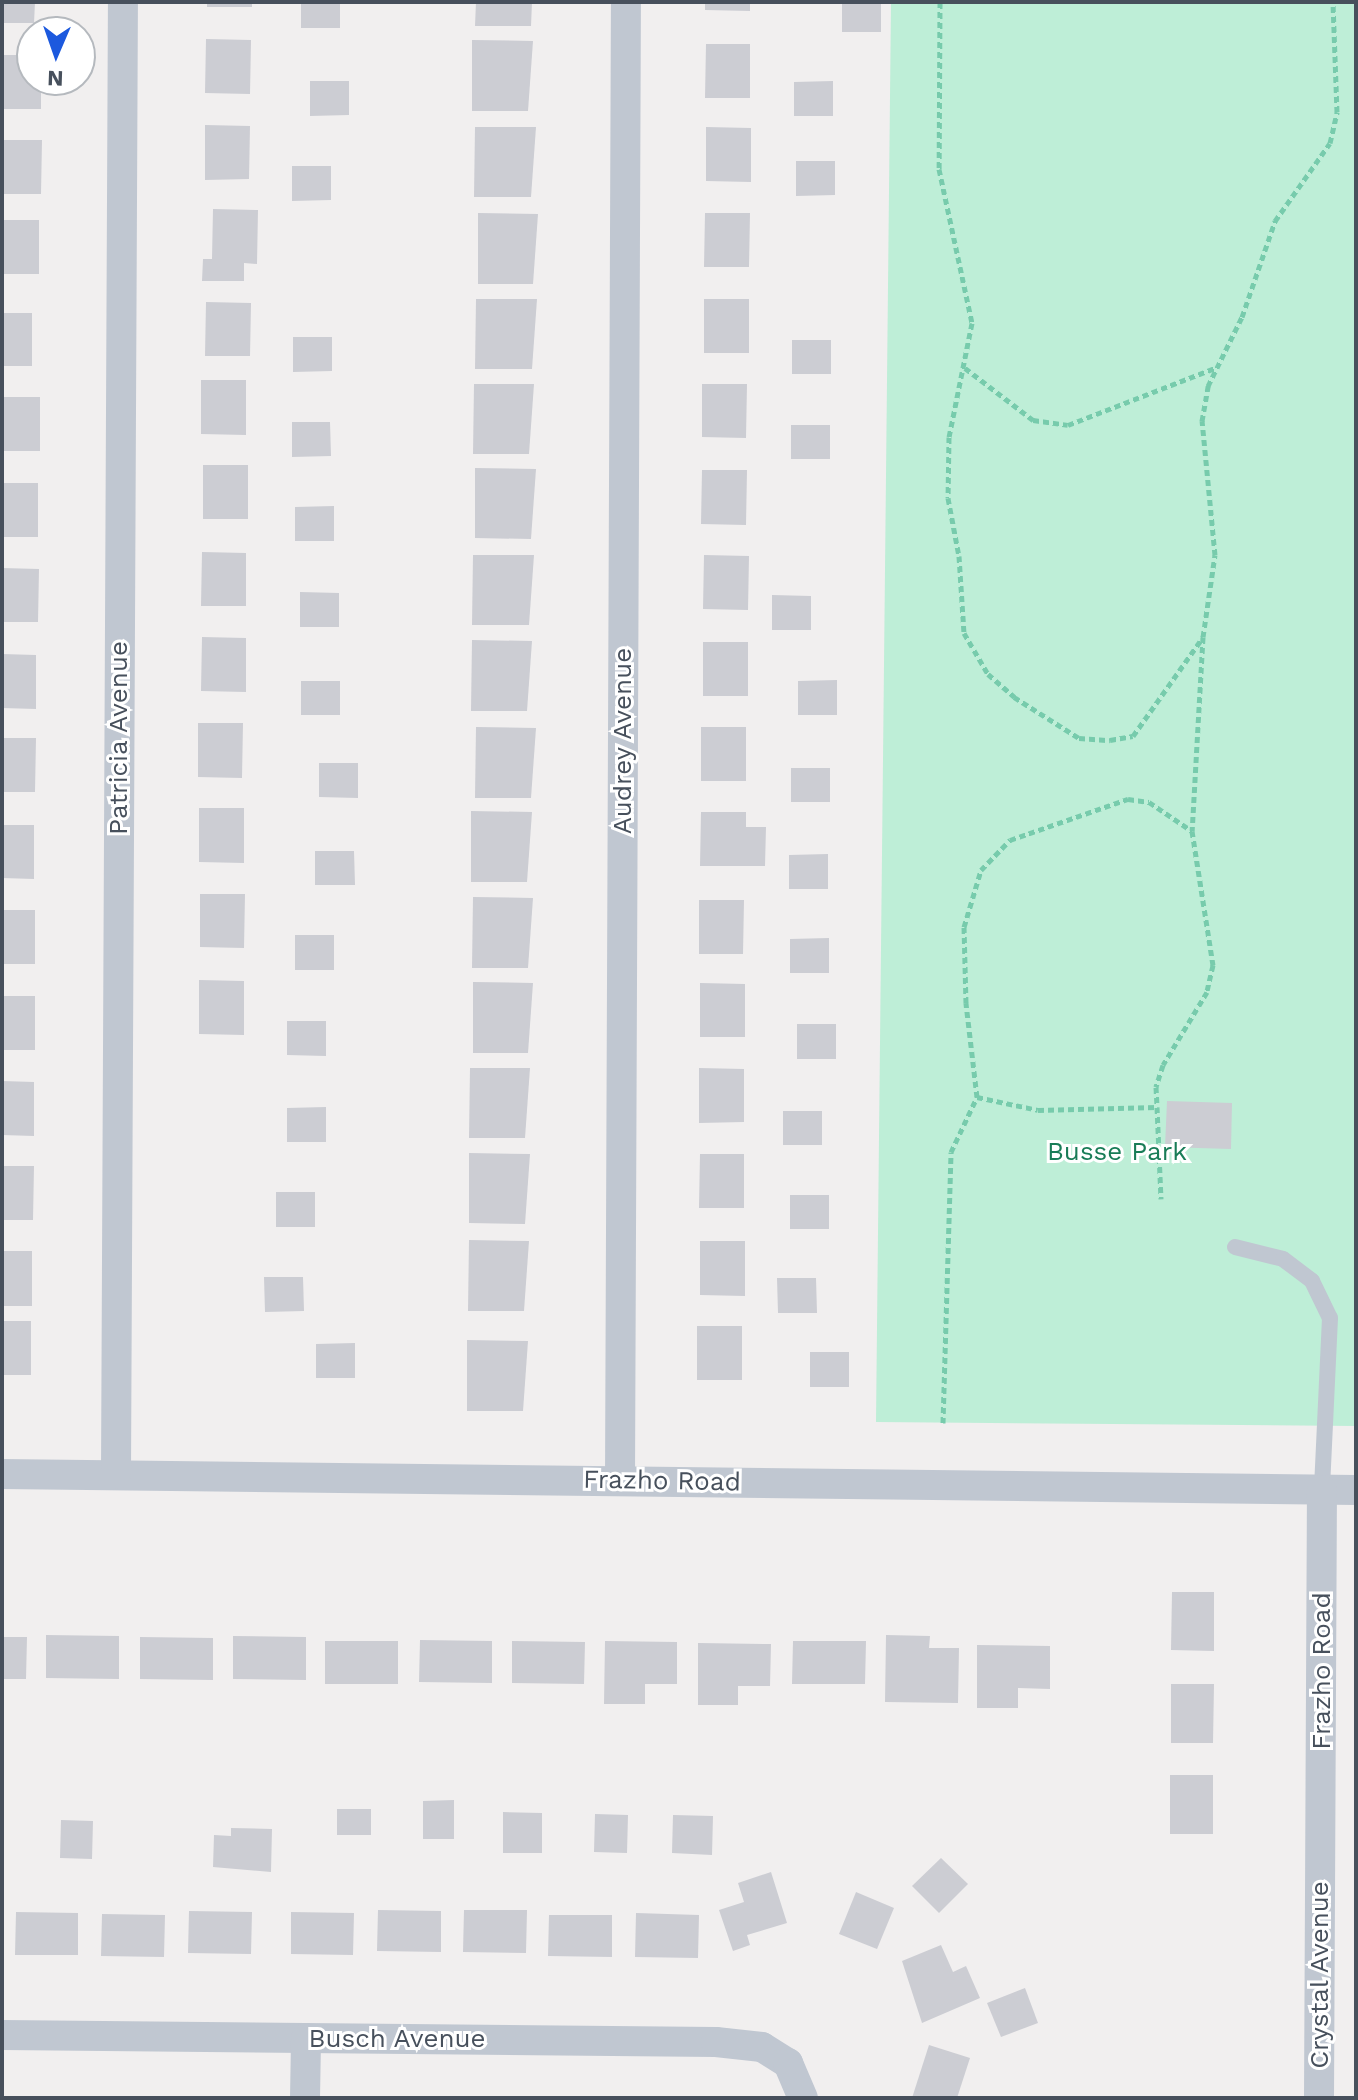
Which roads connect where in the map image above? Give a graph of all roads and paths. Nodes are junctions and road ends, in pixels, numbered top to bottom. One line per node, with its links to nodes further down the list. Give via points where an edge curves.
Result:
1 (123, 2): 15 (street, Patricia Avenue)
2 (626, 2): 16 (street, Audrey Avenue)
3 (940, 2): 5 (path, via 939,169 972,323)
4 (1333, 2): 6 (path, via 1337,112 1330,143 1275,221 1242,317)
5 (965, 368): 6 (path, via 1033,420 1068,425); 7 (path, via 949,437 948,498 959,556 964,633 988,674 1054,725 1079,738 1110,740 1133,736)
6 (1216, 368): 7 (path, via 1202,421 1215,555)
7 (1203, 637): 8 (path)
8 (1192, 831): 9 (path, via 1149,802 1128,799 1010,840 981,870 964,927); 10 (path, via 1213,965 1207,992 1163,1065)
9 (977, 1097): 10 (path, via 1038,1110); 13 (path, via 951,1152)
10 (1157, 1107): 11 (path)
11 (1161, 1199)
12 (1235, 1247): 17 (lane, via 1283,1259 1312,1281 1330,1318)
13 (943, 1423)
14 (2, 1474): 15 (street, Frazho Road)
15 (116, 1474): 16 (street, Frazho Road)
16 (620, 1481): 17 (street, Frazho Road)
17 (1322, 1490): 18 (street, Frazho Road); 19 (street, Frazho Road)
18 (1356, 1490)
19 (1321, 1852): 24 (street, Crystal Avenue)
20 (2, 2035): 21 (street, Busch Avenue)
21 (306, 2038): 22 (street); 23 (street, Busch Avenue, via 716,2042 762,2047 788,2063)
22 (305, 2098)
23 (803, 2098)
24 (1319, 2098)

